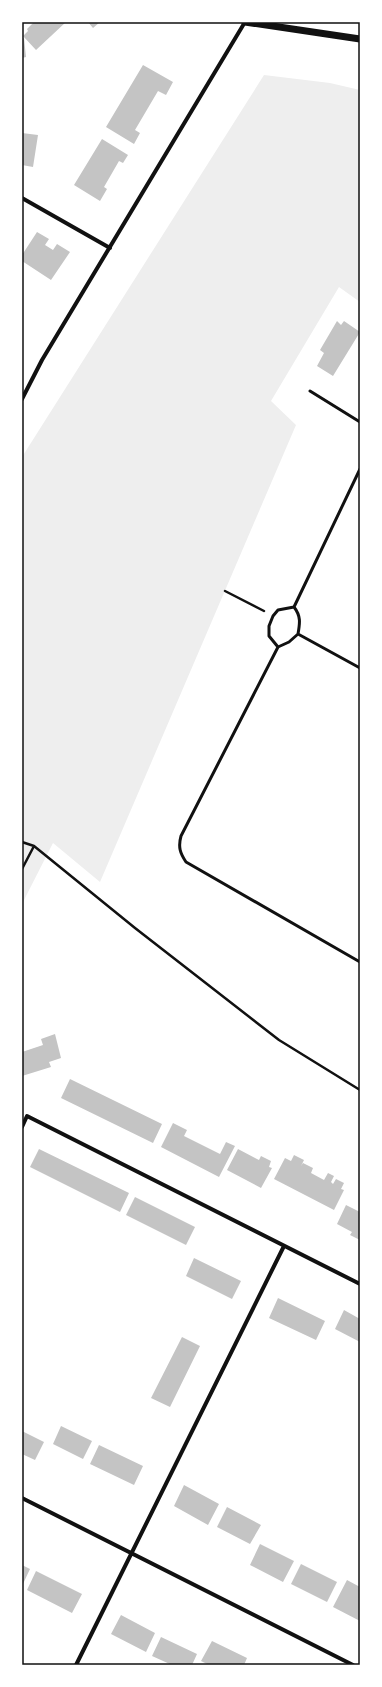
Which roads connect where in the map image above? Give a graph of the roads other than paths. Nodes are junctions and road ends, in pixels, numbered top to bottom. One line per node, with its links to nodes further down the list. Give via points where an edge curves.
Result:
1 (245, 22): 2 (street); 4 (street)
2 (360, 39)
3 (22, 198): 4 (street)
4 (110, 248): 6 (street, via 42,360)
5 (310, 391): 7 (lane)
6 (22, 399)
7 (360, 422)
8 (360, 469): 9 (lane)
9 (294, 607): 10 (lane, via 299,613); 11 (lane, via 278,610 273,616 269,626 270,636)
10 (298, 634): 11 (lane); 12 (lane)
11 (278, 647): 13 (lane, via 181,836 178,845 180,853 186,862)
12 (360, 668)
13 (360, 962)
14 (23, 1124): 15 (street, via 27,1116)
15 (284, 1246): 16 (street); 18 (street)
16 (360, 1284)
17 (22, 1498): 18 (street)
18 (132, 1554): 19 (street); 20 (street)
19 (76, 1665)
20 (353, 1665)

